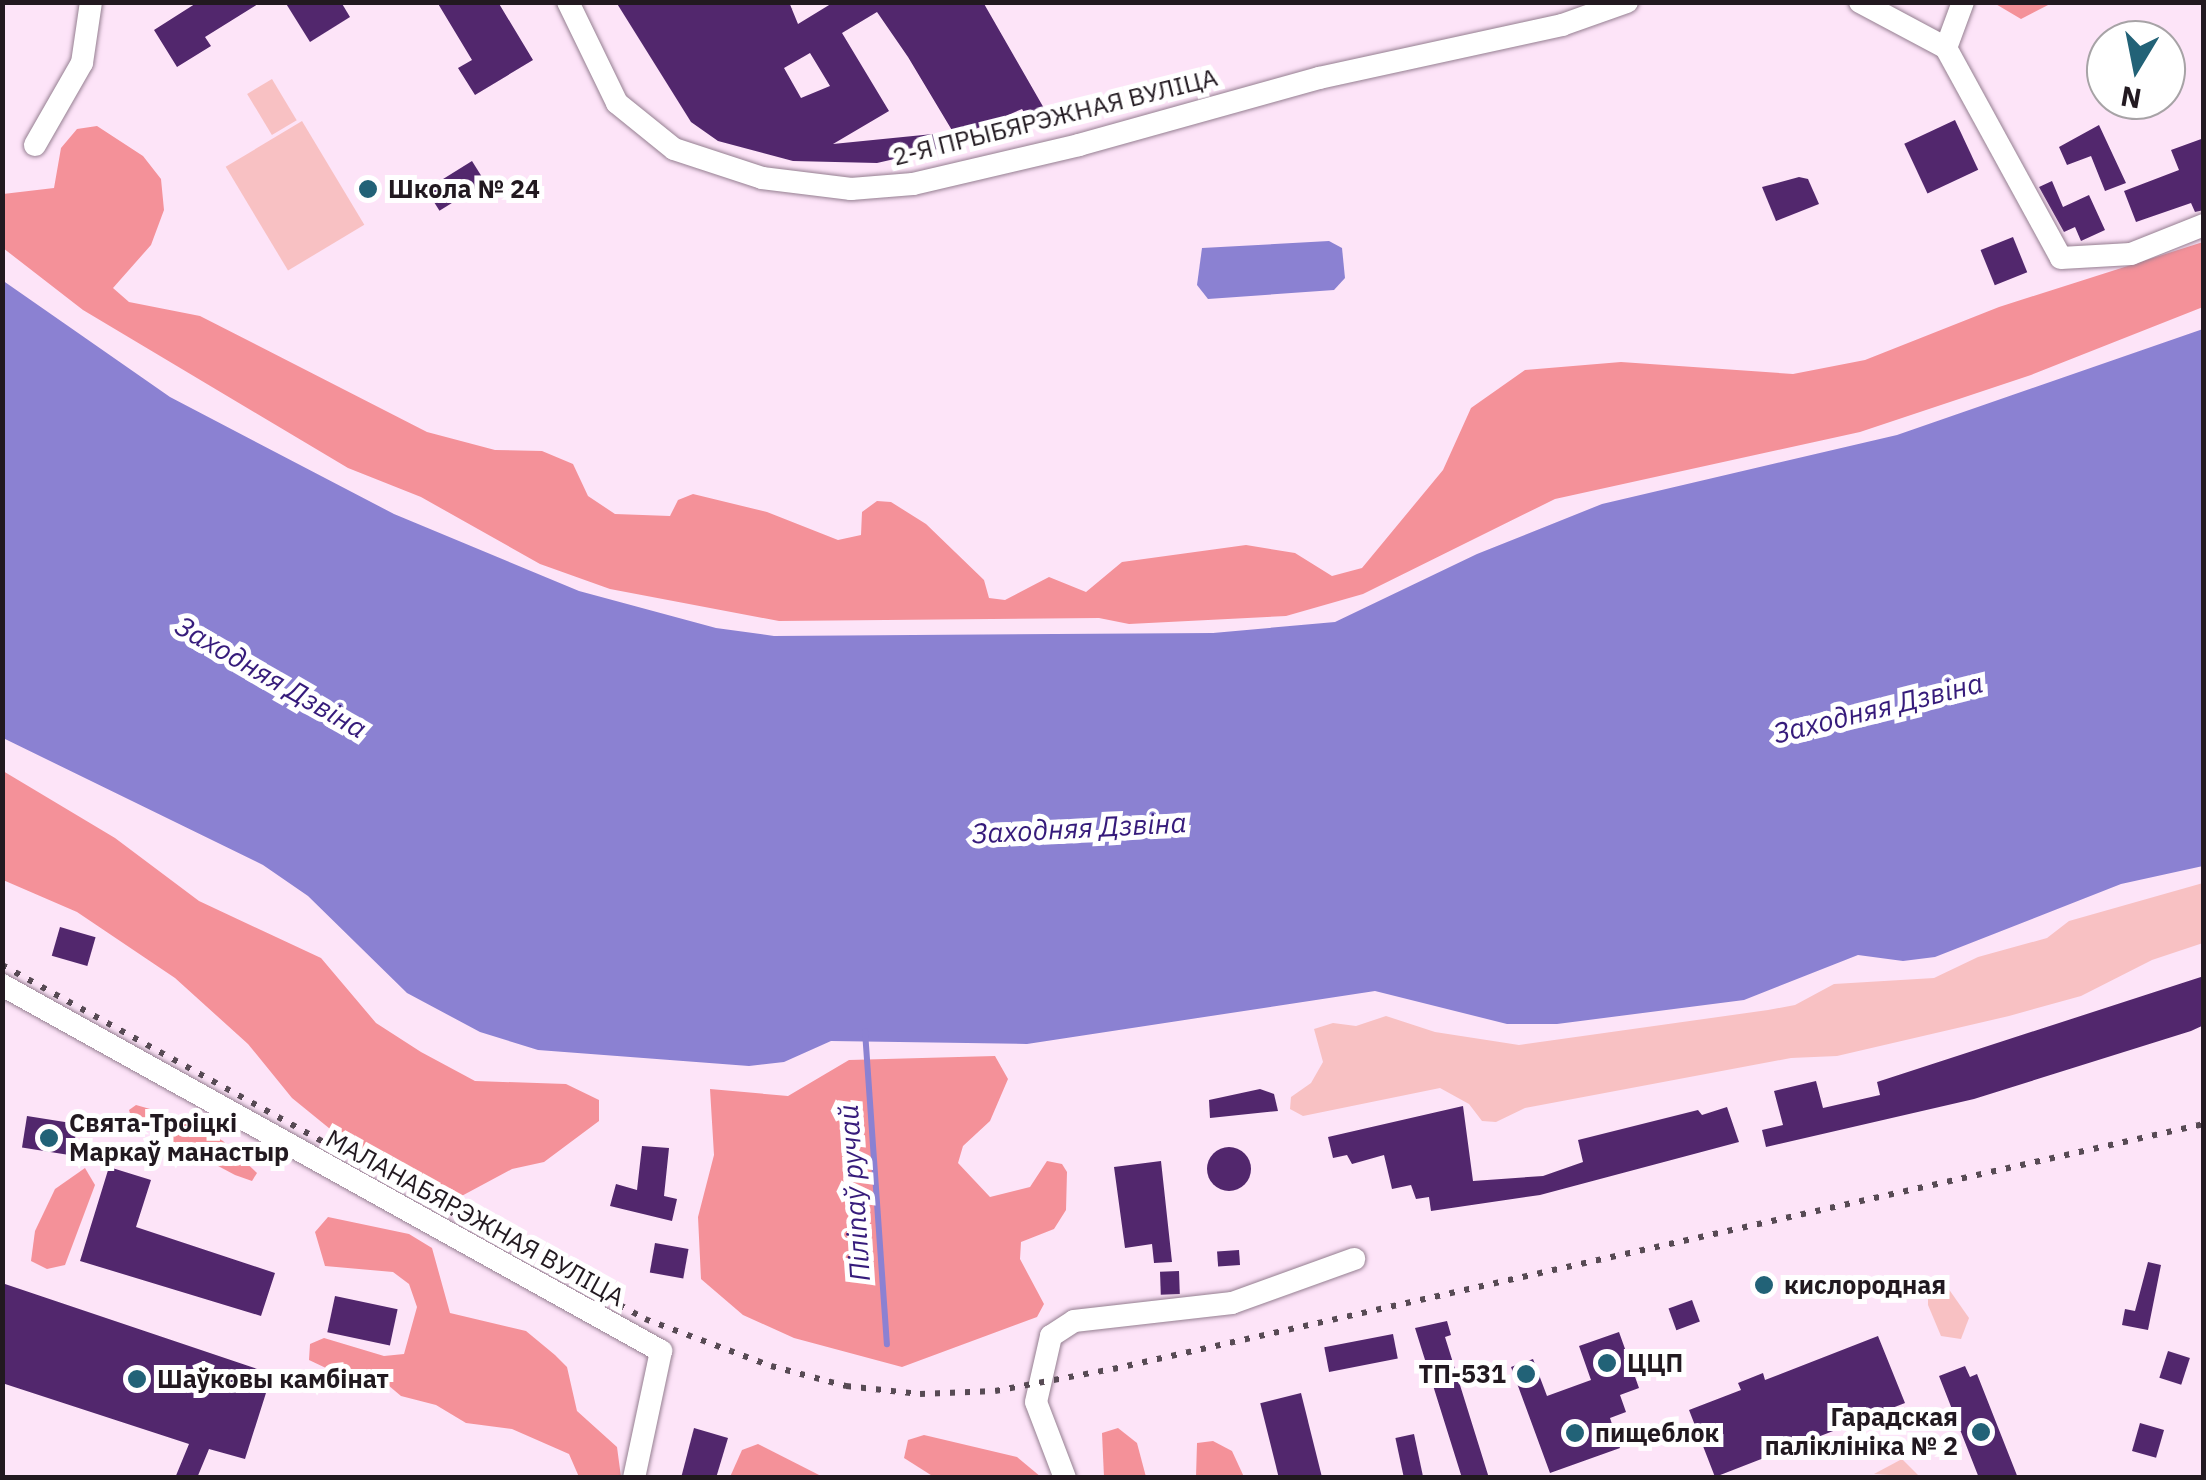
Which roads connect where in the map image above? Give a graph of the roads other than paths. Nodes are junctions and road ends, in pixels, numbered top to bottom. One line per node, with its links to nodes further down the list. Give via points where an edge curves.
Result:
1 (91, 2): 7 (street, via 82,63)
2 (568, 2): 3 (street, 2-Я ПРЫБЯРЭЖНАЯ ВУЛІЦА, via 616,102 674,149 762,178 851,189 913,184 1061,149 1318,78 1562,25)
3 (1628, 2)
4 (1860, 2): 6 (street)
5 (1964, 2): 6 (street)
6 (1946, 48): 8 (street, via 2061,258 2131,254)
7 (35, 145)
8 (2204, 225)
9 (2, 985): 11 (street, МАЛАНАБЯРЭЖНАЯ ВУЛІЦА, via 661,1351)
10 (1354, 1259): 12 (street, via 1232,1303 1074,1322 1051,1336 1036,1402)
11 (634, 1478)
12 (1065, 1478)

